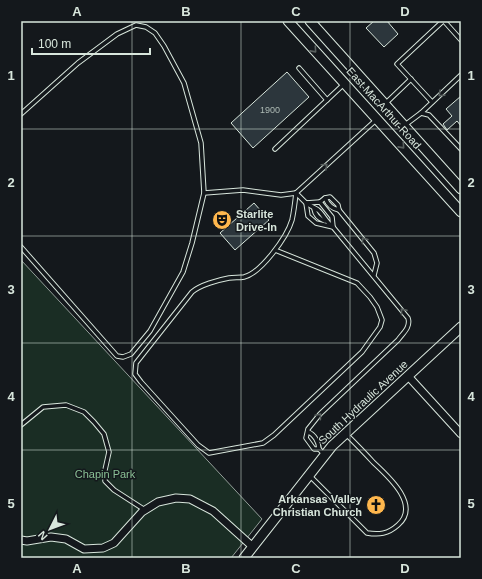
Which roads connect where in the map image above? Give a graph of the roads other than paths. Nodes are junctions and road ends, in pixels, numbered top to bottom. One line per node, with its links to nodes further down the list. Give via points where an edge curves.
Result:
1 (288, 21): 8 (street, East MacArthur Road, one-way to 8)
2 (310, 21): 11 (street, East MacArthur Road)
3 (443, 21): 4 (lane); 7 (lane, via 397,64)
4 (461, 40)
5 (299, 68): 9 (lane)
6 (461, 75): 10 (lane, one-way to 10)
7 (411, 79): 10 (lane); 11 (lane)
8 (345, 84): 9 (lane); 14 (street, East MacArthur Road)
9 (327, 100): 16 (lane)
10 (432, 102): 12 (lane)
11 (384, 104): 15 (street, East MacArthur Road)
12 (421, 113): 15 (lane); 17 (lane, via 429,114)
13 (21, 114): 19 (lane, via 78,63 117,34 136,25 146,27 156,33 184,83 200,143)
14 (377, 119): 20 (lane, one-way to 14); 25 (street, East MacArthur Road, one-way to 25)
15 (404, 126): 18 (street, East MacArthur Road)
16 (275, 149)
17 (461, 149)
18 (461, 189)
19 (204, 193): 20 (lane, via 243,190 281,195); 27 (lane, via 183,272 150,331 131,354 122,357 117,356)
20 (296, 193): 23 (lane); 28 (lane, via 292,221)
21 (325, 198): 22 (lane); 24 (lane, via 334,210); 24 (lane, via 330,197 338,205)
22 (320, 202): 23 (lane); 26 (lane, via 332,217)
23 (306, 203): 26 (lane, via 318,210 325,221); 26 (lane, via 308,216 316,223)
24 (339, 210): 29 (lane, one-way to 24, via 377,263 374,253)
25 (461, 212)
26 (333, 227): 29 (lane)
27 (21, 247)
28 (275, 250): 28 (lane, via 264,265 245,277 229,278 196,288 136,363 135,374 141,382 198,445 209,453 263,443 274,435 362,352 380,328 382,320 377,307 357,282)
29 (374, 275): 33 (lane, one-way to 29, via 320,414 398,340 408,327 408,318)
30 (461, 327): 31 (street, South Hydraulic Avenue)
31 (408, 376): 34 (street, South Hydraulic Avenue); 35 (street)
32 (21, 425): 38 (lane, via 43,407 66,405 84,412 104,434 109,452 105,481 114,490)
33 (308, 432): 36 (lane, via 312,433); 36 (lane, via 306,438 310,444 314,449)
34 (345, 433): 36 (street, South Hydraulic Avenue, via 332,446); 37 (lane, via 394,483 402,495 404,516 399,524 388,532 377,535 367,533)
35 (461, 434)
36 (322, 451): 37 (street, South Hydraulic Avenue)
37 (309, 475): 40 (street, South Hydraulic Avenue)
38 (146, 510): 39 (street, via 114,543 103,548 84,549 66,539 51,537); 40 (street, via 158,502 176,498 190,499 213,511)
39 (21, 540)
40 (253, 547): 41 (street, South Hydraulic Avenue)
41 (244, 558)

